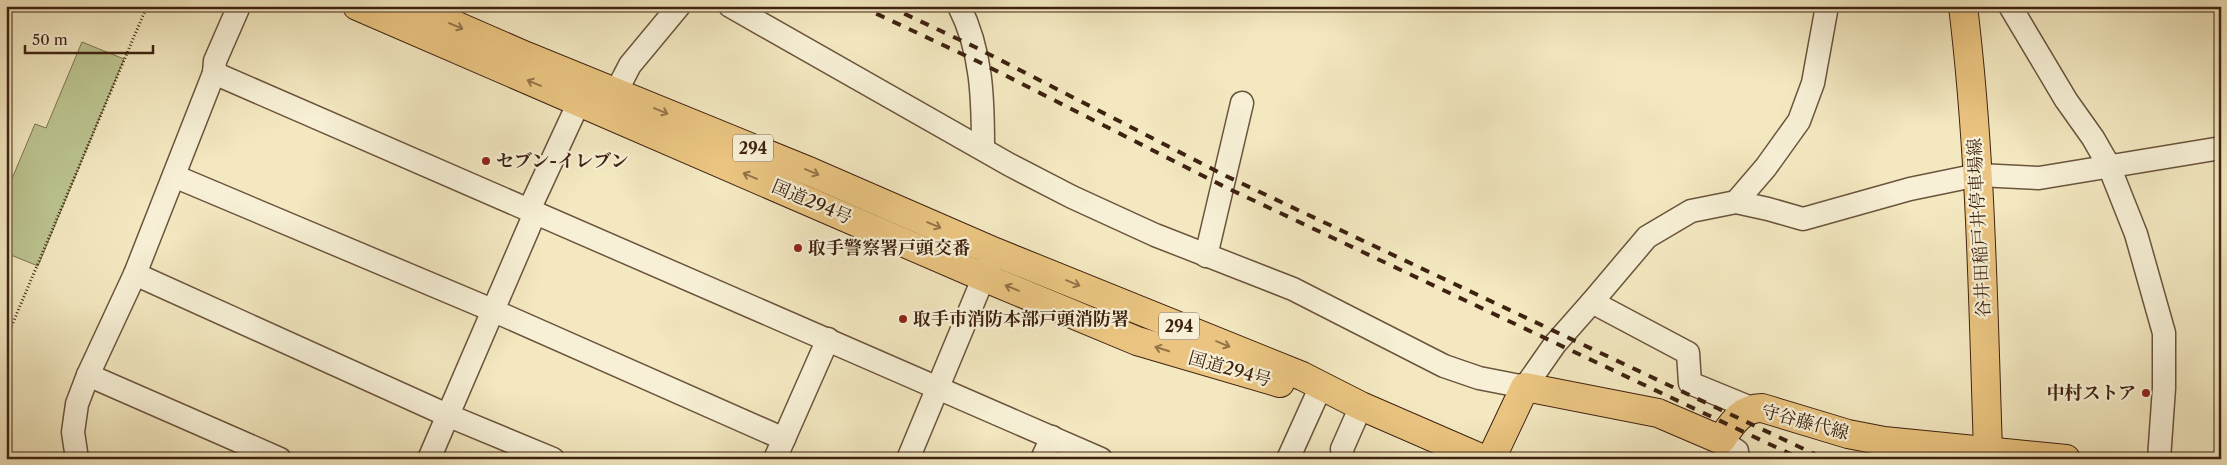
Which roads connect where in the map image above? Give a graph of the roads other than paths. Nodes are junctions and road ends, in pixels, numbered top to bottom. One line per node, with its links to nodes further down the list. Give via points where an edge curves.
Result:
1 (239, 6): 10 (street, via 214,61)
2 (357, 6): 12 (main road, 国道294号 / 294, one-way to 2)
3 (411, 6): 11 (main road, 国道294号 / 294, one-way to 11)
4 (679, 6): 11 (street, via 630,65)
5 (730, 6): 14 (street)
6 (959, 6): 14 (street, via 975,47 983,98)
7 (1827, 6): 19 (street, via 1813,83 1798,121 1766,167)
8 (1963, 6): 17 (main road, 谷井田稲戸井停車場線)
9 (2010, 6): 16 (street)
10 (214, 74): 18 (street); 20 (street)
11 (616, 92): 21 (main road, 国道294号 / 294, one-way to 21, via 812,172)
12 (579, 102): 20 (street); 24 (main road, 国道294号 / 294, one-way to 12)
13 (1242, 103): 22 (street)
14 (983, 148): 22 (street, via 1072,198)
15 (2221, 148): 16 (street)
16 (2109, 166): 17 (street, via 2038,178); 51 (street, via 2136,234 2164,333)
17 (1978, 175): 19 (street, via 1910,189 1803,219); 38 (main road, 谷井田稲戸井停車場線)
18 (174, 176): 23 (street); 26 (street)
19 (1736, 202): 25 (street, via 1691,211 1647,238)
20 (532, 212): 26 (street); 27 (street)
21 (995, 252): 24 (street); 31 (main road, 国道294号 / 294, one-way to 31, via 1302,376)
22 (1206, 256): 30 (street, via 1293,289 1444,366 1479,378)
23 (135, 274): 28 (street); 34 (street)
24 (983, 277): 29 (street); 31 (main road, 国道294号 / 294, one-way to 24, via 1138,341)
25 (1592, 302): 30 (street, via 1555,344); 33 (street, via 1688,354 1690,383)
26 (492, 310): 34 (street); 36 (street)
27 (828, 339): 29 (street); 36 (street)
28 (88, 375): 39 (street); 40 (street, via 77,404 73,432)
29 (938, 387): 35 (street); 43 (street)
30 (1525, 387): 37 (main road, 守谷藤代線, via 1658,413); 49 (main road)
31 (1319, 390): 32 (main road, 国道294号 / 294); 46 (street)
32 (1361, 406): 47 (street, via 1342,449); 48 (main road, 国道294号 / 294)
33 (1750, 408): 37 (main road, 守谷藤代線, via 1738,417); 38 (main road, 守谷藤代線, via 1762,408 1848,434 1884,441)
34 (447, 415): 41 (street); 42 (street)
35 (1052, 437): 44 (street); 45 (street)
36 (779, 449)
37 (1730, 450)
38 (2001, 454): 50 (main road, 守谷藤代線)
39 (269, 457)
40 (77, 459)
41 (429, 459)
42 (553, 459)
43 (908, 459)
44 (1042, 459)
45 (1102, 459)
46 (1288, 459)
47 (1343, 459)
48 (1483, 459)
49 (1491, 459)
50 (2066, 459)
51 (2159, 459)

